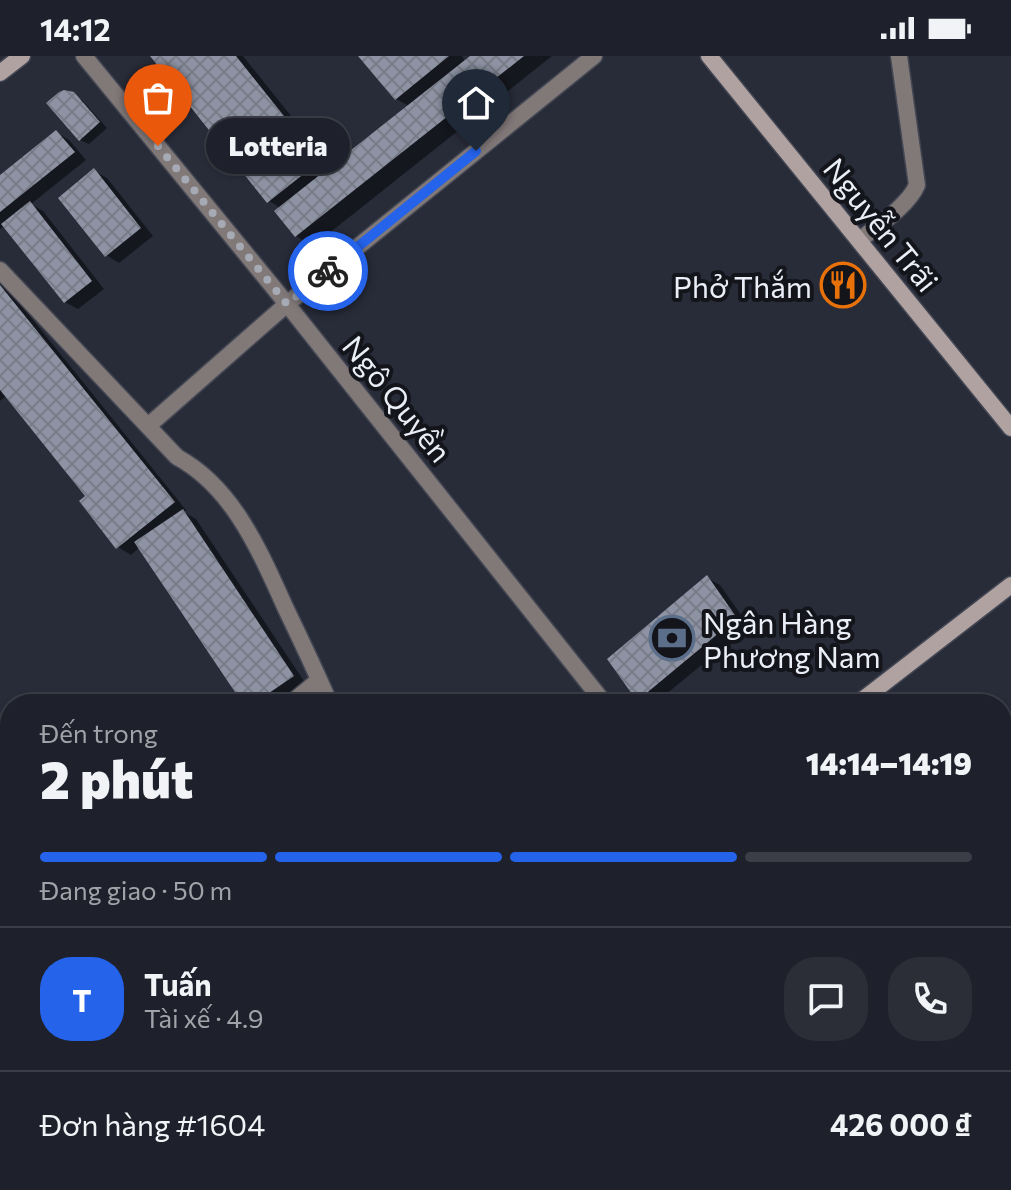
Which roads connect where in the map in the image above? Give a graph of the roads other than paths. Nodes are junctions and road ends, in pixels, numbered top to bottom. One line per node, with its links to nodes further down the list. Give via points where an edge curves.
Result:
1 (22, 56): 6 (main road)
2 (84, 56): 9 (street, Ngô Quyền)
3 (594, 56): 9 (street)
4 (709, 56): 7 (main road, Nguyễn Trãi)
5 (899, 56): 7 (street, via 917,185)
6 (0, 73)
7 (860, 240): 11 (main road, Nguyễn Trãi)
8 (0, 270): 10 (street)
9 (287, 304): 10 (street); 16 (street, Ngô Quyền)
10 (148, 426): 13 (street, via 177,457 210,480 242,520)
11 (1011, 428)
12 (1011, 585): 17 (main road)
13 (319, 680): 14 (street); 15 (street)
14 (302, 694)
15 (325, 694)
16 (597, 694)
17 (870, 694)

